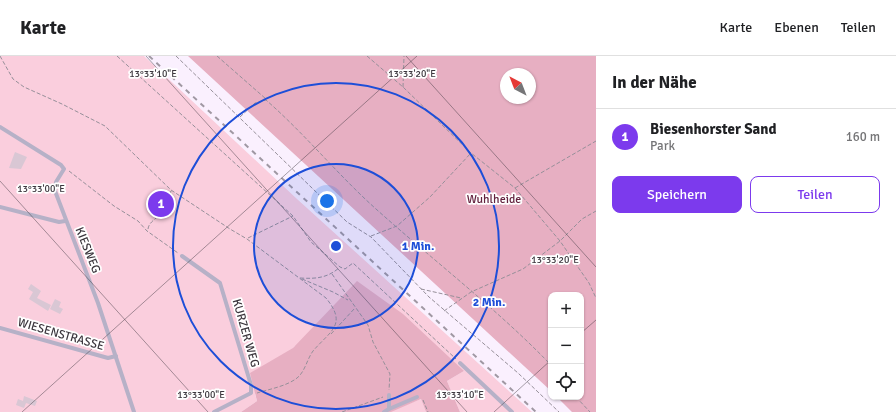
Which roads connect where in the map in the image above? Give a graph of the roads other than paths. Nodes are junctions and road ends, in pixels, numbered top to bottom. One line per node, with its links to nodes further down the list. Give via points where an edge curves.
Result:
1 (0, 127): 3 (lane, KIESWEG, via 64,169 56,182 55,191)
2 (0, 207): 3 (lane, via 59,222)
3 (65, 221): 6 (lane, KIESWEG, via 72,232)
4 (182, 256): 12 (lane, KURZER WEG, via 215,279 222,288 251,385 251,393)
5 (0, 328): 6 (lane, WIESENSTRASSE, via 108,358)
6 (116, 356): 11 (lane, KIESWEG)
7 (460, 363): 14 (lane)
8 (389, 395): 10 (lane)
9 (417, 397): 10 (lane)
10 (389, 409): 13 (lane)
11 (134, 412)
12 (214, 412)
13 (384, 412)
14 (512, 412)

